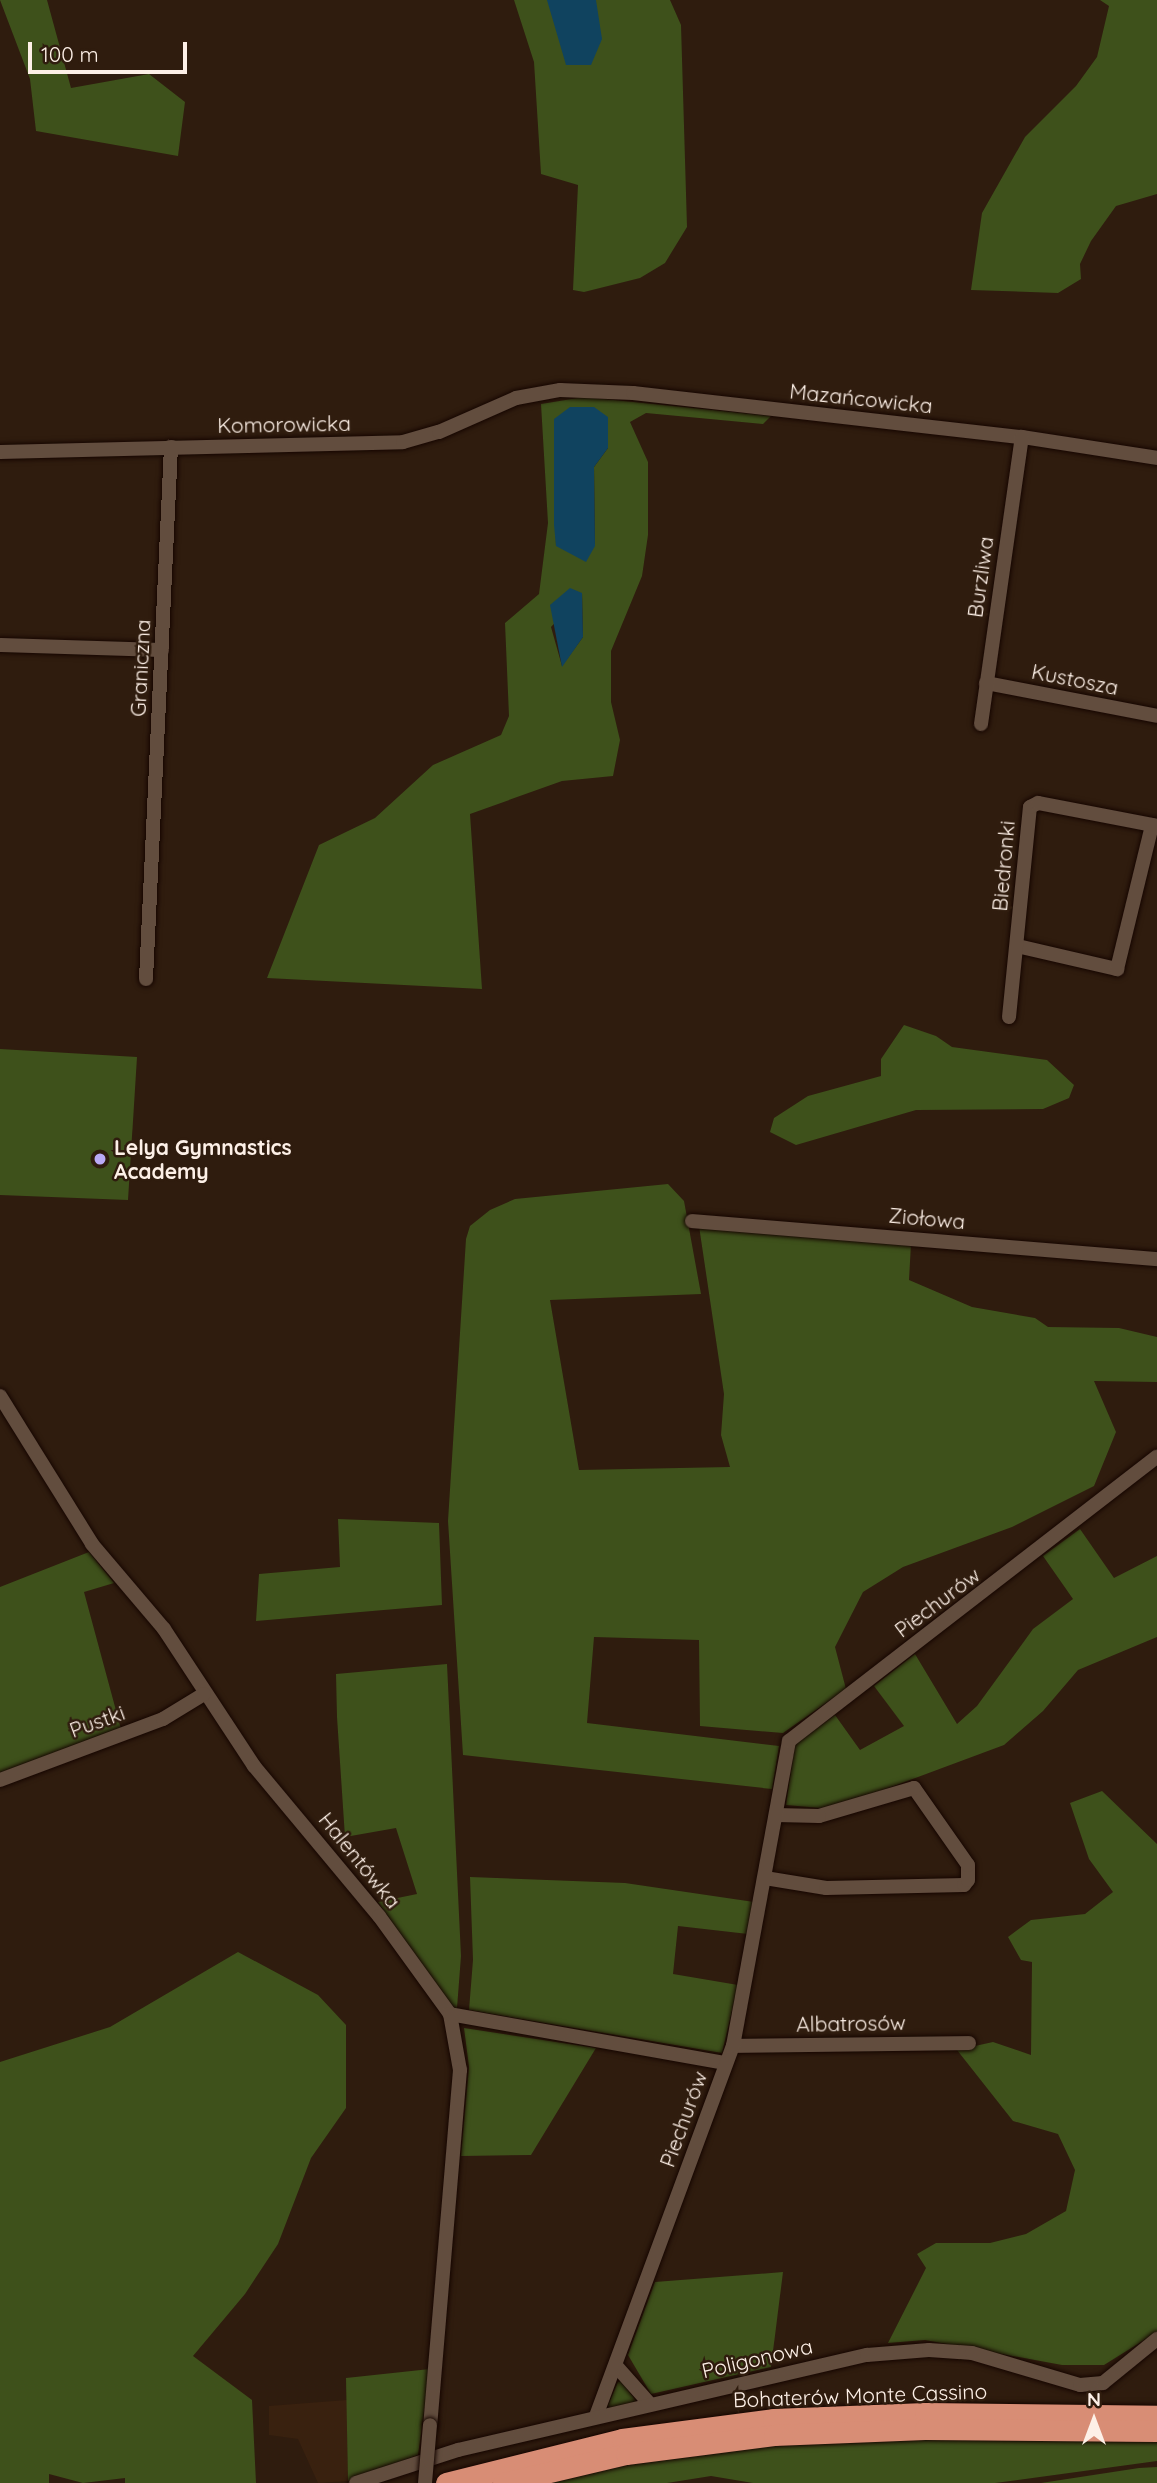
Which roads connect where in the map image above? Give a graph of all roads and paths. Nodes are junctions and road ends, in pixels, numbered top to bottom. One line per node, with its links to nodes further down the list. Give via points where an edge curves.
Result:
1 (560, 390): 2 (street, Mazańcowicka, via 633,393); 3 (street, Komorowicka, via 516,398 439,432 403,442)
2 (1022, 437): 5 (street, Mazańcowicka); 8 (street, Burzliwa)
3 (172, 447): 4 (street, Komorowicka); 7 (street, Graniczna)
4 (0, 452)
5 (1157, 458)
6 (0, 645): 7 (street)
7 (162, 650): 13 (street, Graniczna)
8 (986, 683): 9 (street, Kustosza); 10 (street, Burzliwa)
9 (1157, 716)
10 (981, 724)
11 (1154, 826): 12 (street, via 1117,969); 12 (street, Biedronki, via 1038,803 1030,807)
12 (1017, 946): 14 (street, Biedronki)
13 (146, 979)
14 (1009, 1017)
15 (692, 1221): 16 (street, Ziołowa)
16 (1157, 1259)
17 (0, 1396): 19 (street, Halentówka, via 92,1544 163,1629)
18 (1157, 1457): 21 (street, Piechurów, via 789,1741)
19 (204, 1694): 20 (street, Pustki, via 163,1719); 23 (street, Halentówka, via 254,1766 379,1916)
20 (0, 1780)
21 (776, 1815): 22 (street, Piechurów); 22 (street, via 819,1816 914,1788 968,1865 968,1880 964,1885 826,1888)
22 (765, 1878): 25 (street, Piechurów)
23 (450, 2014): 26 (street); 34 (street, Halentówka, bridge, via 460,2070)
24 (969, 2043): 25 (street, Albatrosów)
25 (733, 2046): 26 (street, Piechurów)
26 (726, 2063): 28 (street, Piechurów)
27 (1157, 2339): 29 (street, Poligonowa, via 1103,2383 1080,2385 972,2353 897,2351)
28 (617, 2367): 29 (street); 30 (street, Piechurów)
29 (650, 2404): 30 (street, Poligonowa)
30 (596, 2416): 33 (street, Poligonowa, via 458,2450)
31 (1157, 2416): 35 (highway, Bohaterów Monte Cassino, via 925,2413 773,2419 622,2439)
32 (1157, 2431): 36 (highway, Bohaterów Monte Cassino, via 925,2429 774,2435 626,2454)
33 (356, 2483)
34 (425, 2483)
35 (446, 2483)
36 (503, 2483)

